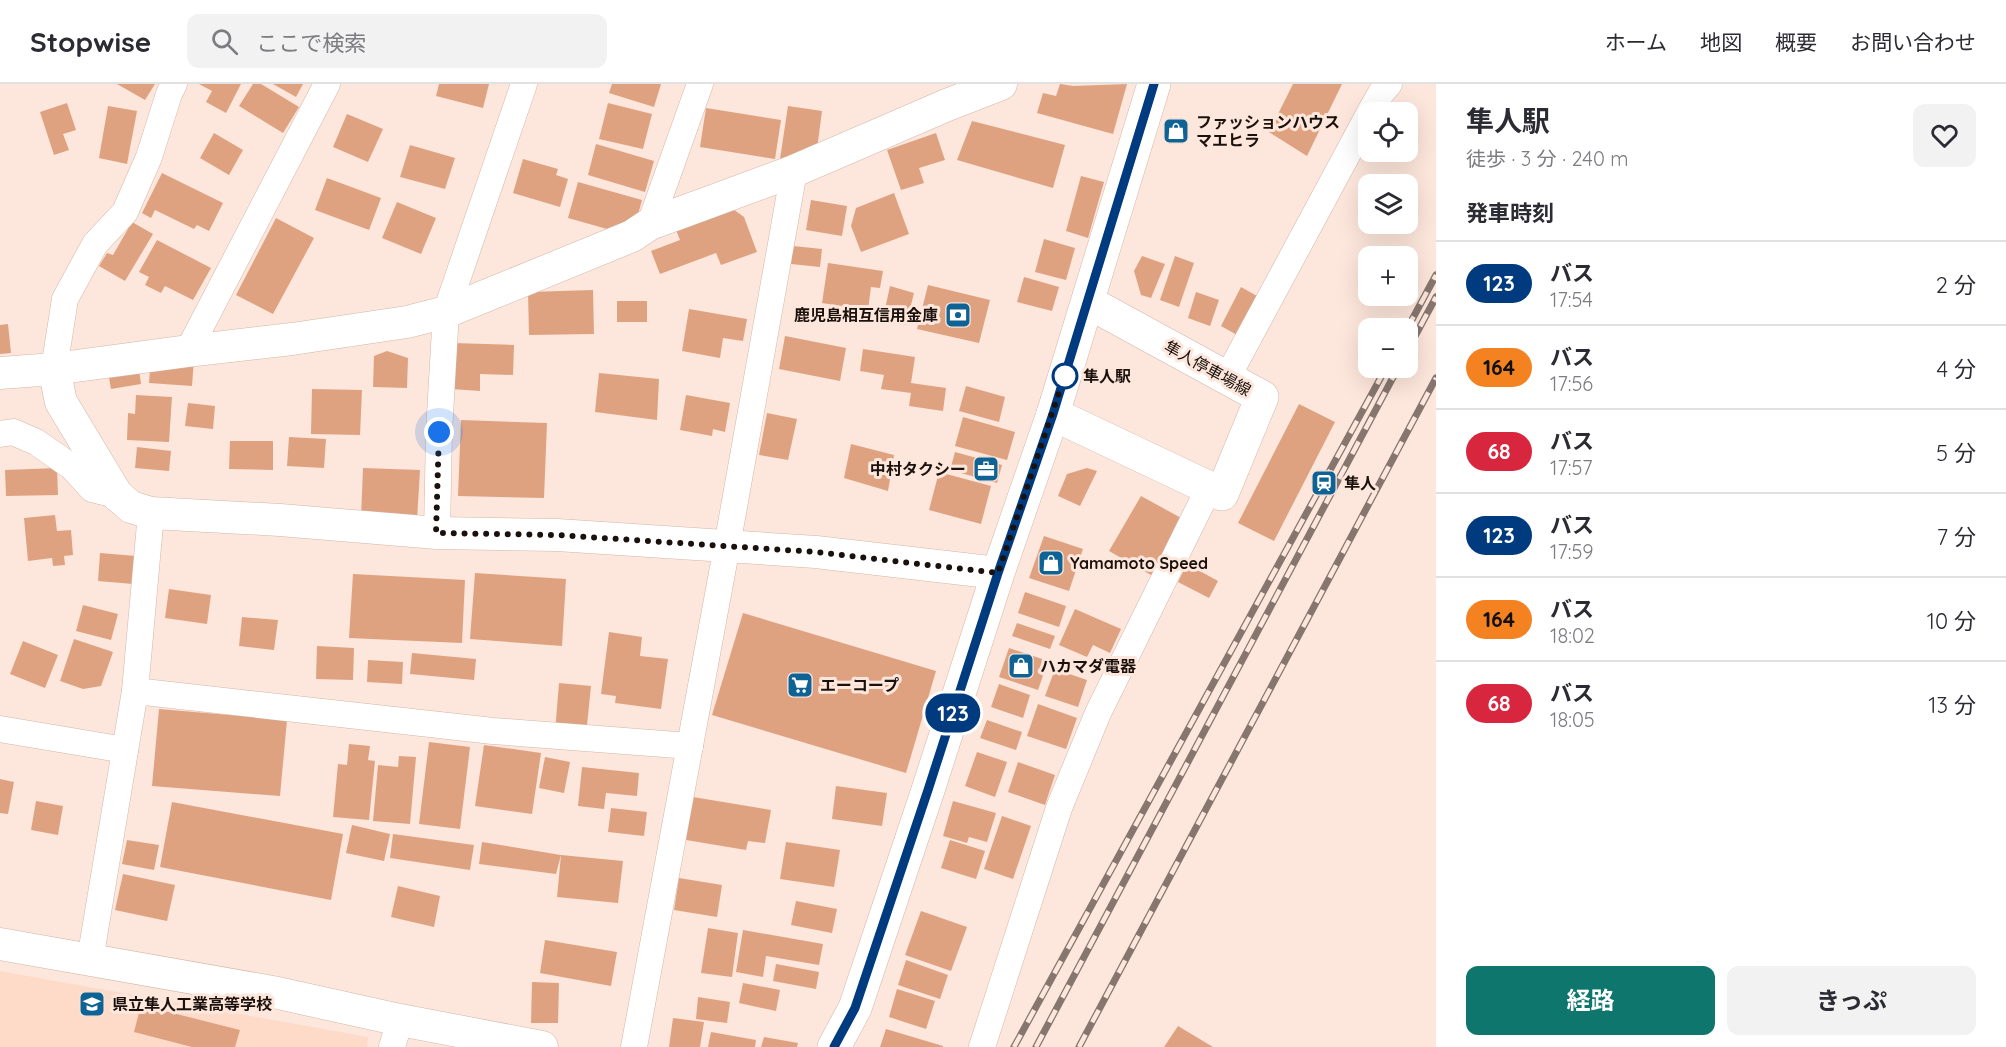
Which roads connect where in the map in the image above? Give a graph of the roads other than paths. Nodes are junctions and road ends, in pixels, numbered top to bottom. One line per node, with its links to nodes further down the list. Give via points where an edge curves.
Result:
1 (174, 84): 16 (street, via 125,212 96,244 65,299)
2 (327, 84): 15 (street)
3 (524, 84): 14 (street)
4 (700, 84): 12 (street)
5 (1001, 84): 8 (street)
6 (1154, 84): 13 (main road)
7 (1389, 84): 9 (street)
8 (949, 94): 11 (street)
9 (1376, 102)
10 (1358, 134): 18 (street)
11 (794, 171): 12 (street); 25 (street)
12 (650, 224): 14 (street, via 632,236)
13 (1088, 302): 18 (main road, 隼人停車場線); 19 (main road)
14 (446, 312): 15 (street, via 395,324); 24 (street)
15 (188, 351): 16 (street)
16 (54, 369): 17 (street); 22 (street, via 61,402)
17 (0, 373)
18 (1227, 378): 21 (main road, 隼人停車場線, via 1262,397 1222,494)
19 (1053, 414): 21 (main road); 26 (main road)
20 (0, 434): 22 (street, via 13,432 36,442 72,467 92,489)
21 (1209, 488): 37 (street, via 1098,713 1059,808)
22 (117, 495): 23 (street, via 131,507)
23 (151, 513): 24 (street); 27 (street)
24 (436, 533): 25 (street, via 557,535)
25 (727, 546): 26 (street); 29 (street)
26 (998, 573): 36 (main road, via 855,1008)
27 (135, 691): 29 (street, via 493,731); 30 (street)
28 (0, 729): 30 (street)
29 (690, 746): 35 (street)
30 (125, 750): 32 (street)
31 (0, 944): 32 (street)
32 (90, 960): 33 (street, via 278,993)
33 (396, 1034): 34 (street)
34 (542, 1047)
35 (634, 1047)
36 (834, 1047)
37 (982, 1047)

